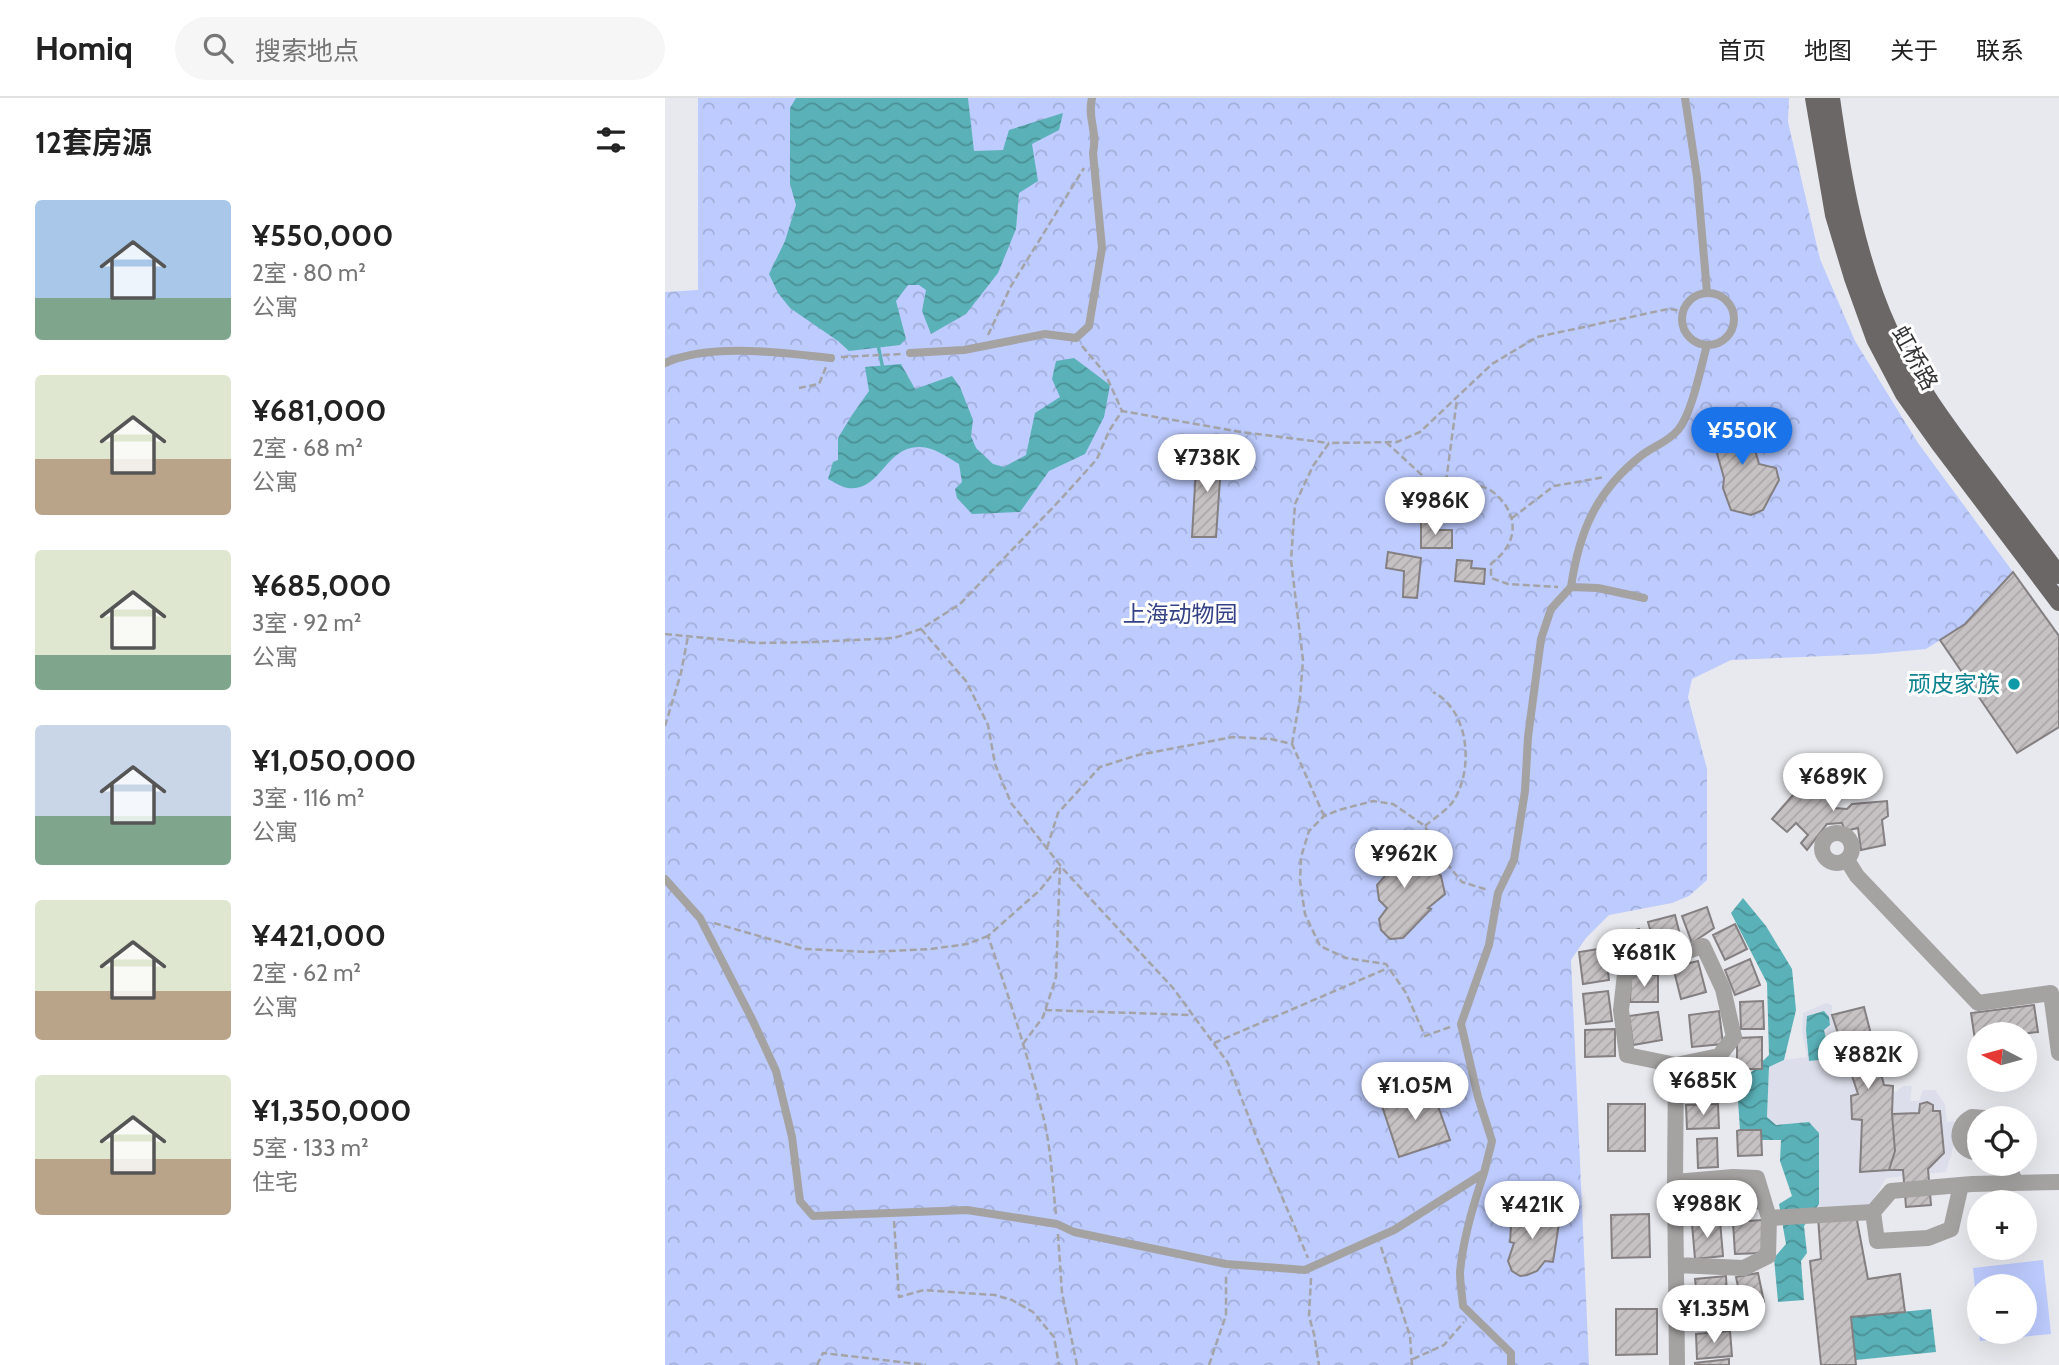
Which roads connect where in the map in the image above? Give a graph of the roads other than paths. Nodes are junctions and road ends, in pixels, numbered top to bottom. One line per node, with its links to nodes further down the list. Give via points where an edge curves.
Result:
1 (1092, 98): 7 (lane, via 1089,108 1096,141 1093,153 1102,248 1089,326 1076,338 1045,334 964,350)
2 (1685, 98): 5 (lane)
3 (1814, 98): 13 (main road, 虹桥路, via 1834,215 1875,339 1904,394)
4 (1831, 98): 10 (main road, 虹桥路, via 1854,222 1889,330 1950,431)
5 (1707, 292): 6 (lane, via 1690,300 1682,318 1694,341); 6 (lane, via 1727,301 1734,319 1726,338)
6 (1707, 345): 11 (lane, via 1679,430 1644,453 1598,502 1575,559)
7 (910, 353)
8 (831, 358): 9 (lane, via 770,351 711,352)
9 (665, 363)
10 (2059, 575)
11 (1571, 587): 12 (lane); 20 (lane, via 1551,609 1541,639 1514,860 1498,892 1489,945 1461,1024 1492,1141)
12 (1644, 598)
13 (2059, 602)
14 (1847, 860): 16 (street, via 1978,1003 2051,993)
15 (665, 879): 20 (lane, via 700,918 776,1071 792,1138 800,1201 813,1216 967,1210 1057,1224 1074,1232 1226,1264 1305,1270 1394,1230)
16 (2059, 1053)
17 (1676, 1065): 17 (street, via 1719,1056 1734,1037 1723,989 1703,946 1625,974 1621,1010 1627,1055); 22 (street)
18 (1967, 1120): 19 (street, via 1959,1130 1960,1143)
19 (1967, 1149)
20 (1484, 1173): 29 (lane, via 1472,1208 1460,1274 1463,1306 1511,1353)
21 (2013, 1176): 24 (street)
22 (1675, 1182): 27 (street, via 1757,1178); 28 (street)
23 (2059, 1182): 24 (street)
24 (2016, 1183): 25 (street)
25 (1961, 1185): 26 (street, via 1891,1191); 26 (street, via 1951,1228 1927,1238 1877,1241)
26 (1874, 1212): 27 (street)
27 (1769, 1218): 28 (street, via 1768,1256 1744,1268)
28 (1676, 1265): 30 (street)
29 (1511, 1365)
30 (1677, 1365)

